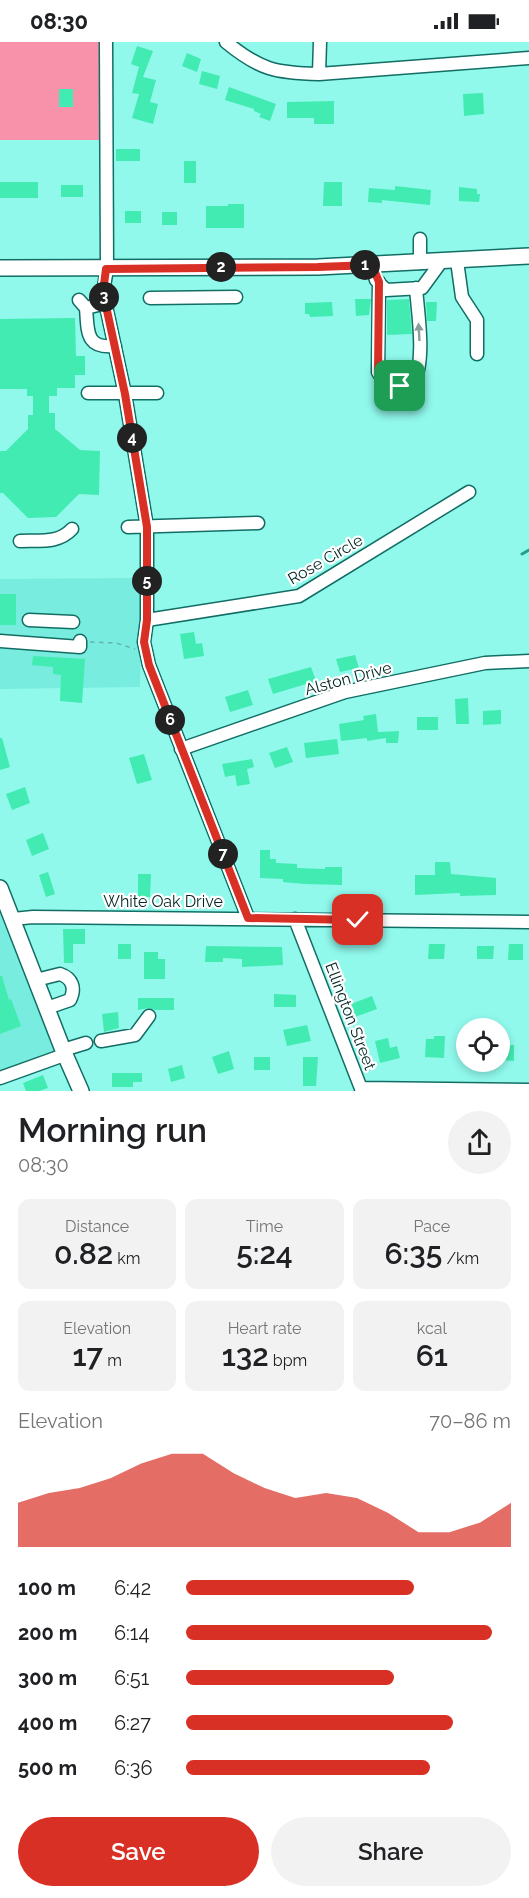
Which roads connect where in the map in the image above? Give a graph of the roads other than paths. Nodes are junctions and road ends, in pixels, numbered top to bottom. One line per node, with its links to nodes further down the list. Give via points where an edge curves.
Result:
1 (105, 42): 13 (street)
2 (226, 42): 5 (street, via 271,70)
3 (320, 42): 5 (street)
4 (529, 58): 5 (street)
5 (319, 74)
6 (420, 239): 10 (street)
7 (529, 256): 8 (main road)
8 (457, 261): 9 (main road); 20 (street, via 462,297 477,320)
9 (441, 262): 10 (main road); 15 (street, via 422,288)
10 (420, 263): 11 (main road)
11 (372, 265): 13 (main road); 14 (street)
12 (0, 268): 13 (main road)
13 (106, 269): 18 (street)
14 (379, 282): 15 (street, via 386,290); 15 (street, one-way to 15, via 378,372 393,387 413,384 417,377 420,351)
15 (416, 288)
16 (236, 297): 17 (street)
17 (150, 298)
18 (106, 303): 19 (street); 19 (street, via 82,304 92,341 101,348)
19 (115, 346): 23 (street)
20 (477, 354)
21 (88, 393): 23 (street)
22 (156, 393): 23 (street)
23 (125, 394): 27 (street)
24 (469, 492): 30 (street, Rose Circle, via 299,596)
25 (258, 523): 27 (street)
26 (128, 527): 27 (street)
27 (147, 527): 30 (street)
28 (72, 529): 29 (street, via 57,539)
29 (20, 540)
30 (147, 620): 36 (street, via 144,642 149,665)
31 (73, 622): 33 (street, via 29,617)
32 (80, 641): 33 (street, via 80,647)
33 (27, 642): 34 (street)
34 (1, 645)
35 (529, 659): 36 (street, Alston Drive, via 485,663 345,692)
36 (182, 749): 38 (street)
37 (0, 888): 39 (main road)
38 (248, 918): 39 (street, White Oak Drive); 40 (street, White Oak Drive)
39 (13, 919): 42 (main road)
40 (295, 919): 41 (street, White Oak Drive); 49 (street, Ellington Street)
41 (529, 922)
42 (36, 980): 43 (main road); 43 (street, via 60,974 73,987 70,1000)
43 (46, 1008): 47 (main road)
44 (149, 1016): 45 (street, via 135,1035)
45 (101, 1041)
46 (86, 1043): 47 (street)
47 (63, 1053): 48 (street); 51 (main road)
48 (0, 1078)
49 (362, 1089): 50 (street)
50 (529, 1090)
51 (81, 1091)

